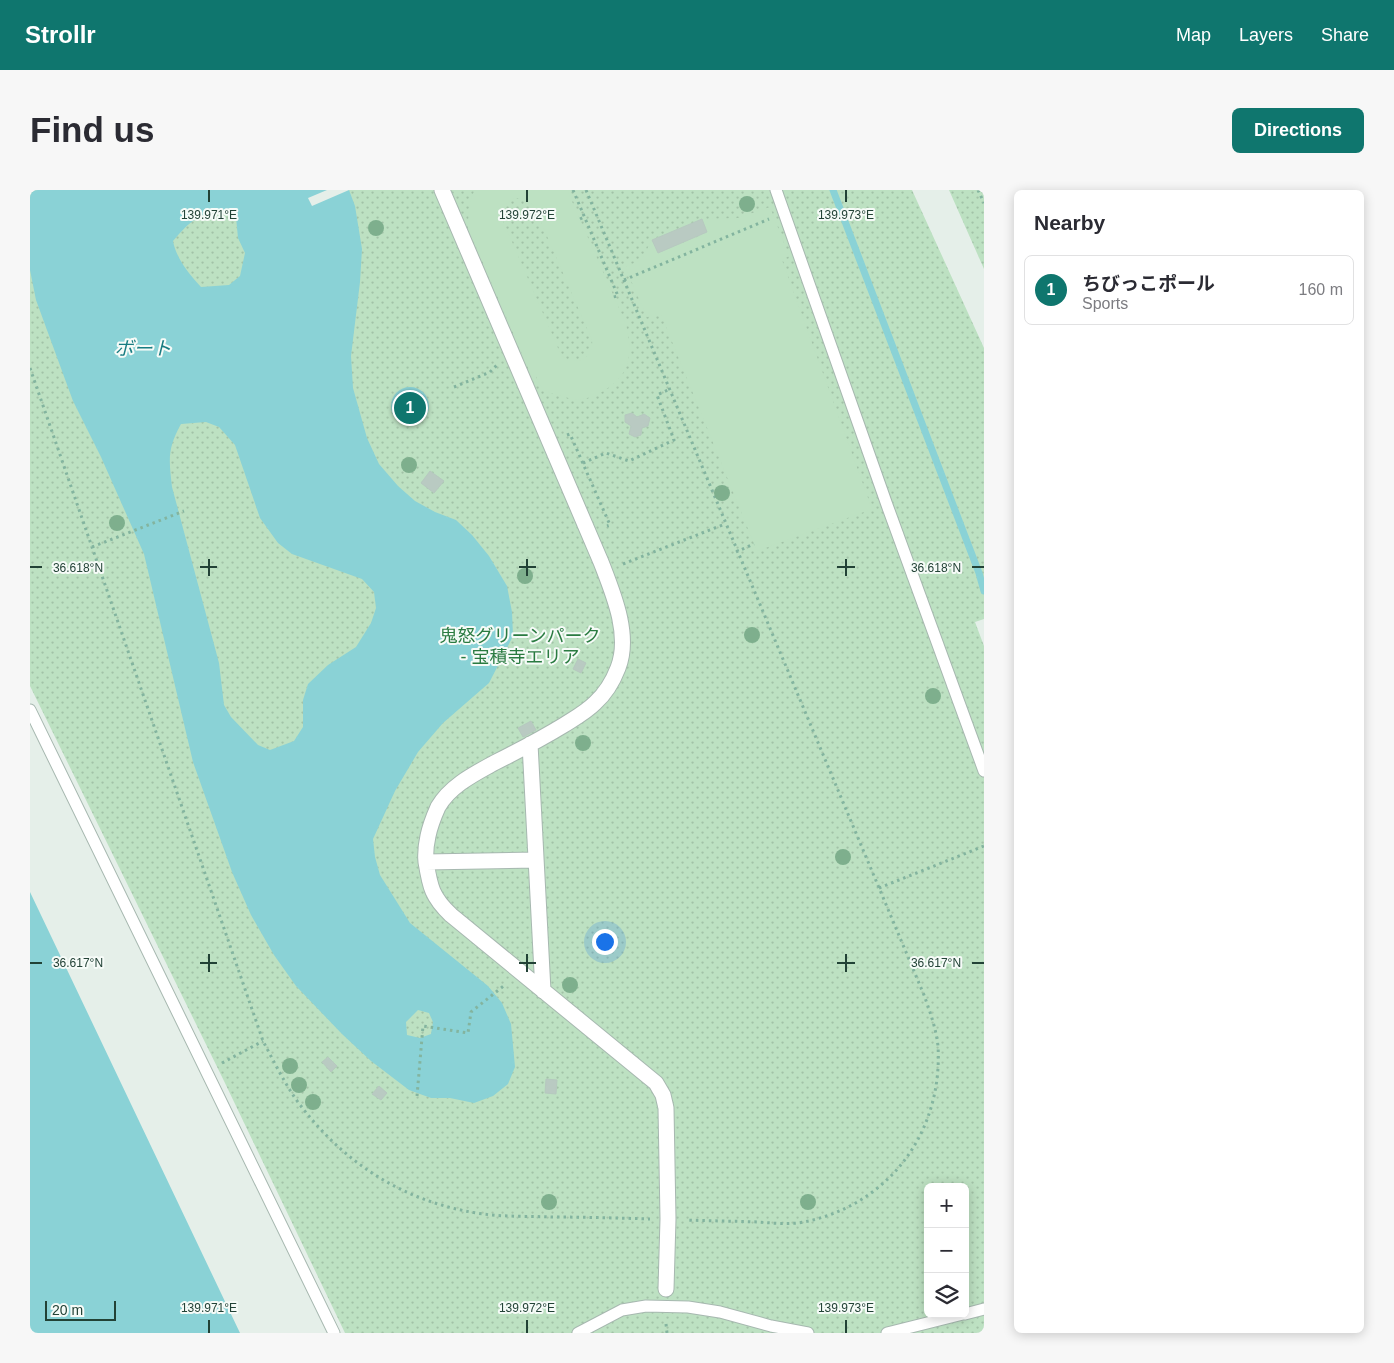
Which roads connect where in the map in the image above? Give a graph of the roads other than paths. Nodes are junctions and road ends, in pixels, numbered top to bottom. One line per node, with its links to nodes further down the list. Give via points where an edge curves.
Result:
1 (442, 190): 4 (street, via 605,571 620,625 622,646 610,685 596,703)
2 (776, 190): 5 (lane)
3 (30, 710): 13 (lane)
4 (530, 744): 6 (street); 7 (street, via 472,776 444,800 430,826)
5 (984, 771)
6 (536, 860): 7 (street); 8 (street)
7 (426, 862): 8 (street, via 438,903)
8 (543, 991): 9 (street, via 656,1083 662,1095 666,1108)
9 (666, 1289)
10 (984, 1309): 11 (lane)
11 (969, 1313)
12 (948, 1318): 16 (lane)
13 (334, 1333)
14 (578, 1333): 15 (lane, via 622,1310 646,1306 688,1307)
15 (808, 1333)
16 (887, 1333)

